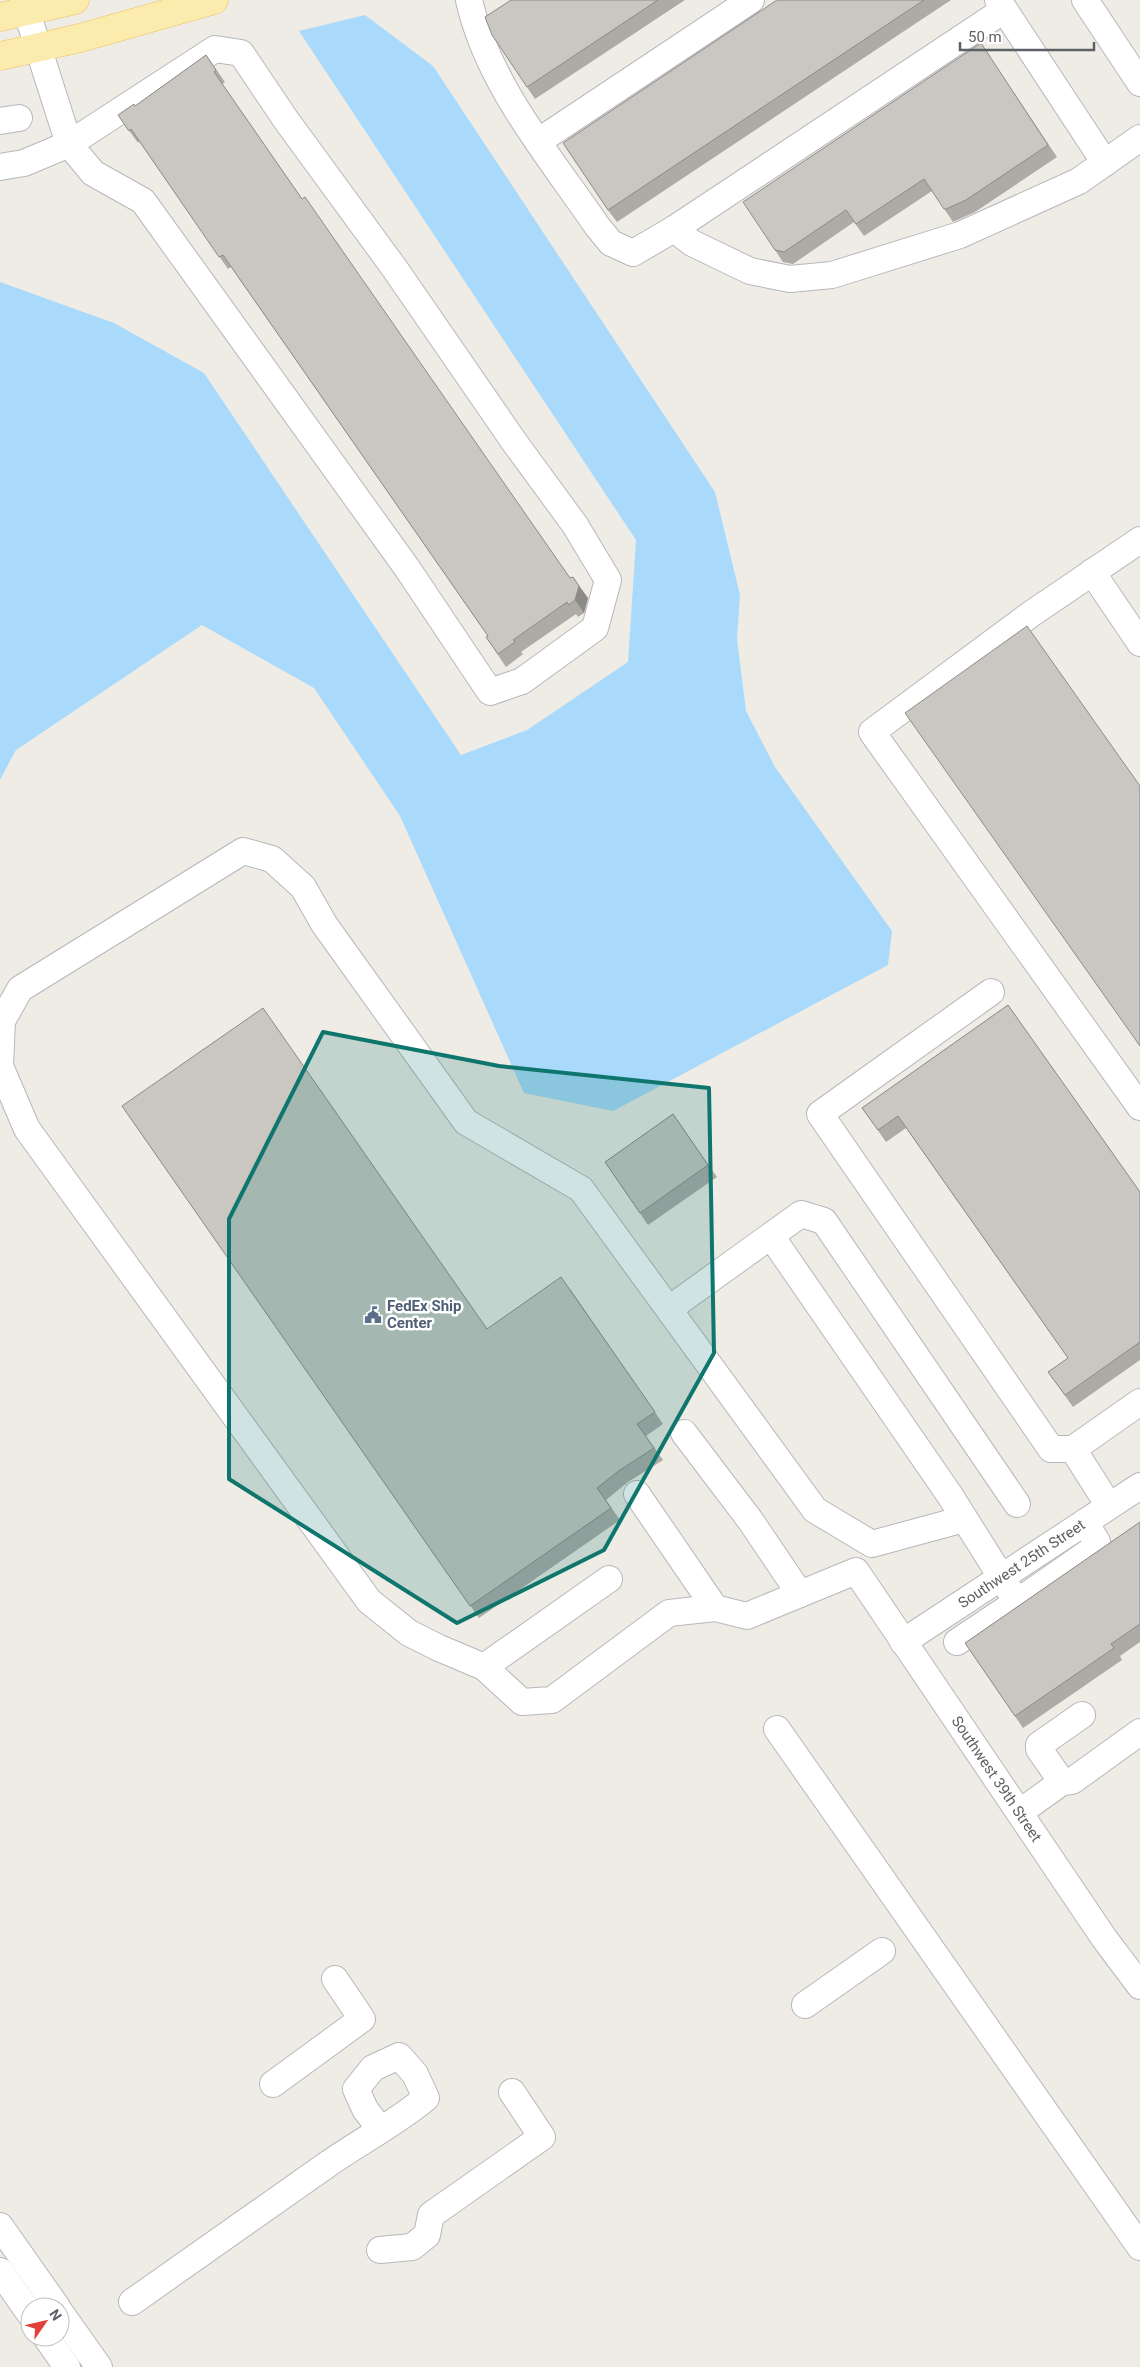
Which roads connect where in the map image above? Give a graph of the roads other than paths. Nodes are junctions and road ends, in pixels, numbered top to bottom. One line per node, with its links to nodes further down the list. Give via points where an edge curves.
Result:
1 (75, 0): 6 (main road)
2 (214, 0): 9 (main road)
3 (751, 0): 13 (street)
4 (1085, 0): 11 (street)
5 (474, 4): 13 (street, via 481,46 498,80)
6 (25, 5): 8 (main road); 9 (street)
7 (1001, 5): 15 (street); 17 (street)
8 (0, 17)
9 (37, 47): 10 (main road); 14 (street)
10 (0, 56)
11 (1140, 83)
12 (1140, 138): 15 (street)
13 (539, 142): 17 (street, via 611,243 632,253)
14 (68, 144): 14 (street, via 93,173 143,201 407,568 490,692 522,681 595,628 608,580 575,525 241,53 215,49); 16 (street, via 24,163)
15 (1105, 163): 17 (street, via 1079,181 960,235 832,275 790,279 750,271 692,243)
16 (0, 167)
17 (674, 229)
18 (1140, 540): 19 (street)
19 (1092, 572): 20 (street); 23 (street, via 872,732)
20 (1140, 643)
21 (10, 987): 25 (street, via 242,851 272,859 303,887 324,924 466,1122 581,1189); 42 (street, via 2,1021 0,1066 27,1129 369,1601 409,1632)
22 (991, 992): 28 (street, via 820,1114 1051,1449)
23 (1140, 1107)
24 (771, 1236): 25 (street); 31 (street, via 801,1214 824,1221); 33 (street)
25 (669, 1309): 33 (street, via 815,1510 872,1544)
26 (1140, 1402): 28 (street)
27 (684, 1433): 37 (street, via 750,1520)
28 (1073, 1449): 32 (street)
29 (1140, 1486): 32 (street, Southwest 25th Street)
30 (637, 1494): 39 (street)
31 (1017, 1504)
32 (1109, 1506): 34 (street, Southwest 25th Street)
33 (964, 1519): 35 (street)
34 (1084, 1522): 35 (street, Southwest 25th Street); 38 (street, via 1097,1542 1095,1548)
35 (1001, 1578): 38 (street); 40 (street, Southwest 25th Street)
36 (609, 1579): 42 (street)
37 (800, 1594): 39 (street, via 747,1616); 40 (street, Southwest 39th Street, via 856,1571)
38 (1017, 1602): 41 (street)
39 (715, 1608): 42 (street, via 668,1613 552,1700 522,1702)
40 (903, 1642): 47 (street, Southwest 39th Street)
41 (957, 1642)
42 (484, 1666)
43 (1082, 1715): 46 (street, via 1040,1745 1039,1749)
44 (777, 1729): 56 (street)
45 (1140, 1732): 46 (street, via 1072,1781)
46 (1062, 1782): 47 (street)
47 (1020, 1812): 50 (street, Southwest 39th Street)
48 (882, 1951): 51 (street)
49 (334, 1980): 52 (street, via 362,2018)
50 (1140, 1986)
51 (805, 2005)
52 (273, 2084)
53 (512, 2092): 57 (street, via 542,2137 431,2215 427,2235 412,2247)
54 (380, 2129): 61 (street)
55 (0, 2226): 59 (street)
56 (1137, 2237)
57 (380, 2250)
58 (0, 2272): 60 (street)
59 (50, 2297)
60 (20, 2300)
61 (132, 2302)
62 (70, 2326): 65 (street)
63 (53, 2347): 64 (street)
64 (67, 2367)
65 (99, 2367)

